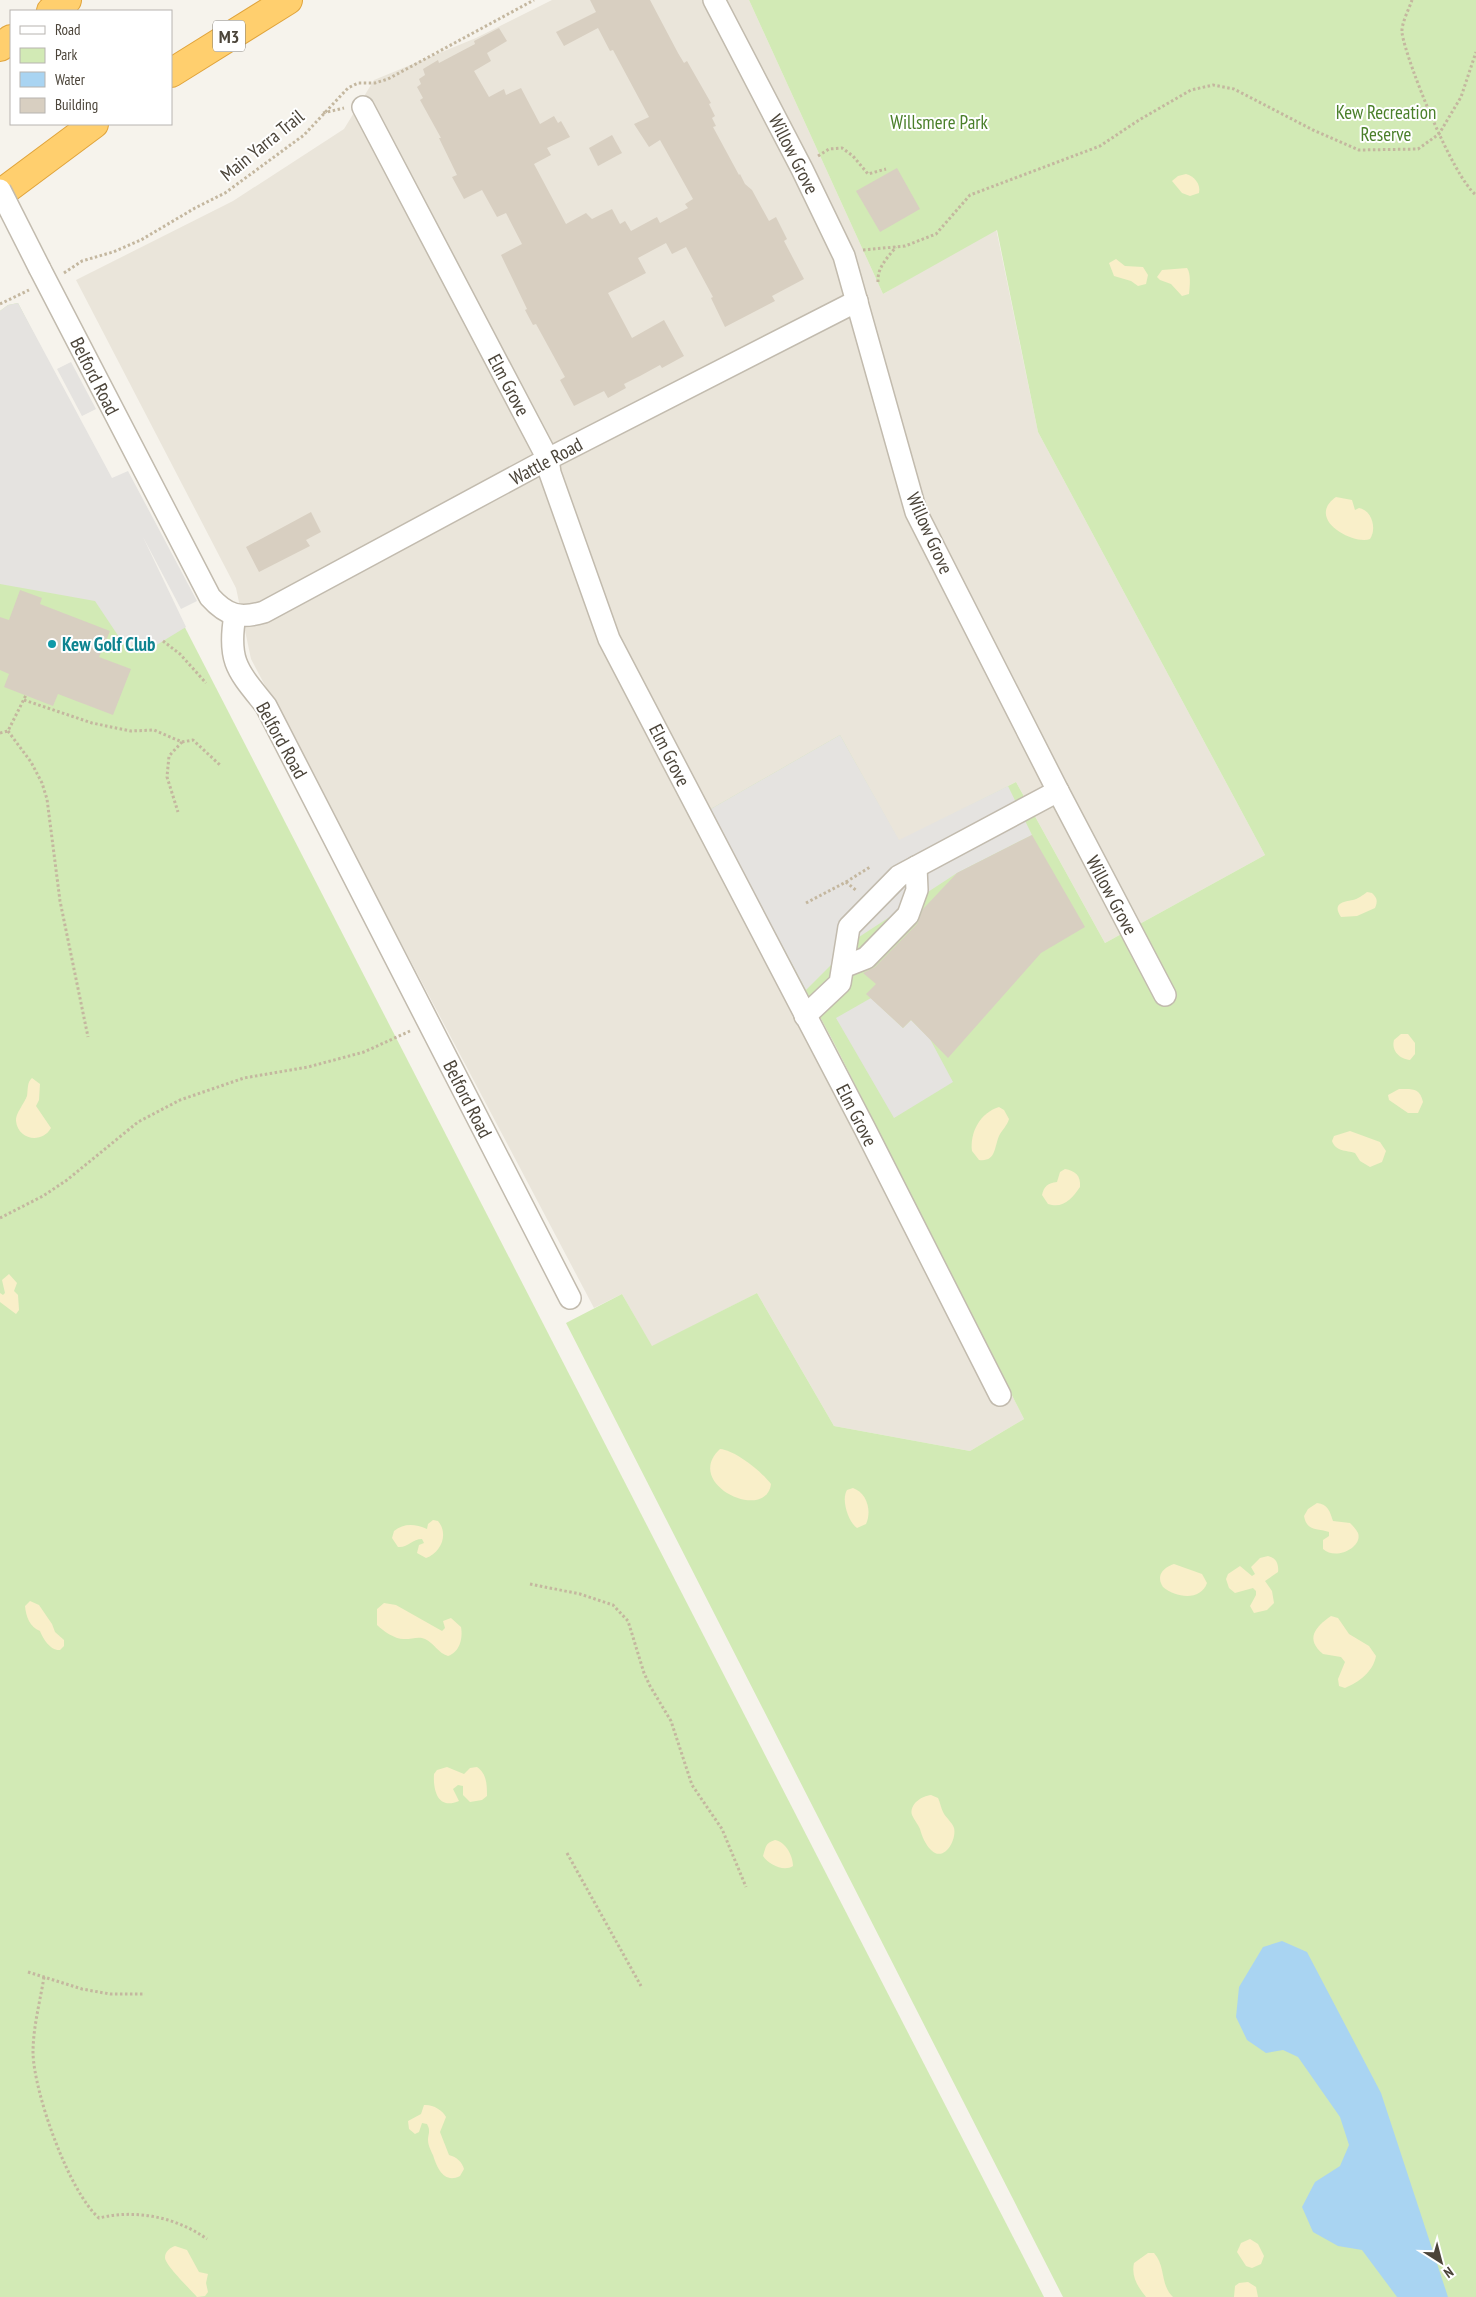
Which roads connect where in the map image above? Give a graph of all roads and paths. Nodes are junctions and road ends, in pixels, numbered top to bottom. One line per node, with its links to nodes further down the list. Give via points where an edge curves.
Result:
1 (68, 0): 6 (highway)
2 (288, 0): 8 (highway, M3)
3 (534, 0): 18 (path, Main Yarra Trail, via 388,78 348,88 304,135 225,193 141,240 82,261 68,271)
4 (714, 0): 12 (street, Willow Grove)
5 (1412, 0): 11 (path, via 1402,31)
6 (53, 10)
7 (1476, 52): 11 (path, via 1461,97)
8 (172, 72)
9 (363, 107): 22 (street, Elm Grove)
10 (93, 125): 14 (highway)
11 (1439, 134): 15 (path, via 1455,168); 16 (path, via 1418,149 1360,150 1234,89 1213,85 1191,90 1100,146 970,195 936,234)
12 (802, 168): 13 (path, via 829,150 842,148 868,174); 17 (street, Willow Grove)
13 (886, 169)
14 (0, 192): 18 (street, Belford Road, bridge)
15 (1476, 195)
16 (896, 248): 17 (path, via 856,250); 19 (path, via 882,266)
17 (844, 256): 20 (street, Willow Grove)
18 (44, 275): 21 (path, Main Yarra Trail); 23 (street, Belford Road, via 210,597 220,608)
19 (878, 282)
20 (857, 301): 22 (street, Wattle Road); 32 (street, Willow Grove, via 916,512)
21 (0, 304)
22 (548, 459): 23 (street, Wattle Road, via 264,612 250,616); 39 (street, Elm Grove, via 550,473 609,639)
23 (235, 615): 40 (street, Belford Road, via 231,644 234,661 266,706)
24 (163, 641): 25 (path, via 180,654)
25 (206, 683)
26 (26, 695): 27 (path)
27 (24, 700): 28 (path); 30 (path, via 92,723 131,731 154,730)
28 (8, 731): 29 (path); 41 (path, via 31,762 47,799 60,901)
29 (0, 733)
30 (182, 742): 31 (path, via 193,740); 33 (path, via 169,756 167,778)
31 (220, 765)
32 (1058, 791): 35 (street); 38 (street, Willow Grove)
33 (178, 812)
34 (870, 867): 36 (path)
35 (916, 867): 37 (street, via 899,876 849,927); 37 (street, via 917,890 908,915 866,958)
36 (846, 882)
37 (843, 967): 39 (street, via 840,983)
38 (1165, 995)
39 (805, 1016): 44 (street, Elm Grove)
40 (429, 1023): 42 (path, via 364,1052 308,1067 244,1078 180,1100 138,1122 43,1196); 43 (street, Belford Road)
41 (88, 1037)
42 (0, 1218)
43 (570, 1298)
44 (1000, 1395)
45 (530, 1584): 47 (path, via 580,1594 613,1605 628,1620 644,1672 671,1721 692,1785 722,1829)
46 (567, 1853): 50 (path)
47 (746, 1887)
48 (28, 1972): 49 (path)
49 (44, 1977): 51 (path, via 110,1994); 52 (path, via 36,2020 37,2088 71,2176 88,2206 99,2218 131,2213 164,2219 190,2226)
50 (640, 1986)
51 (145, 1994)
52 (207, 2239)

